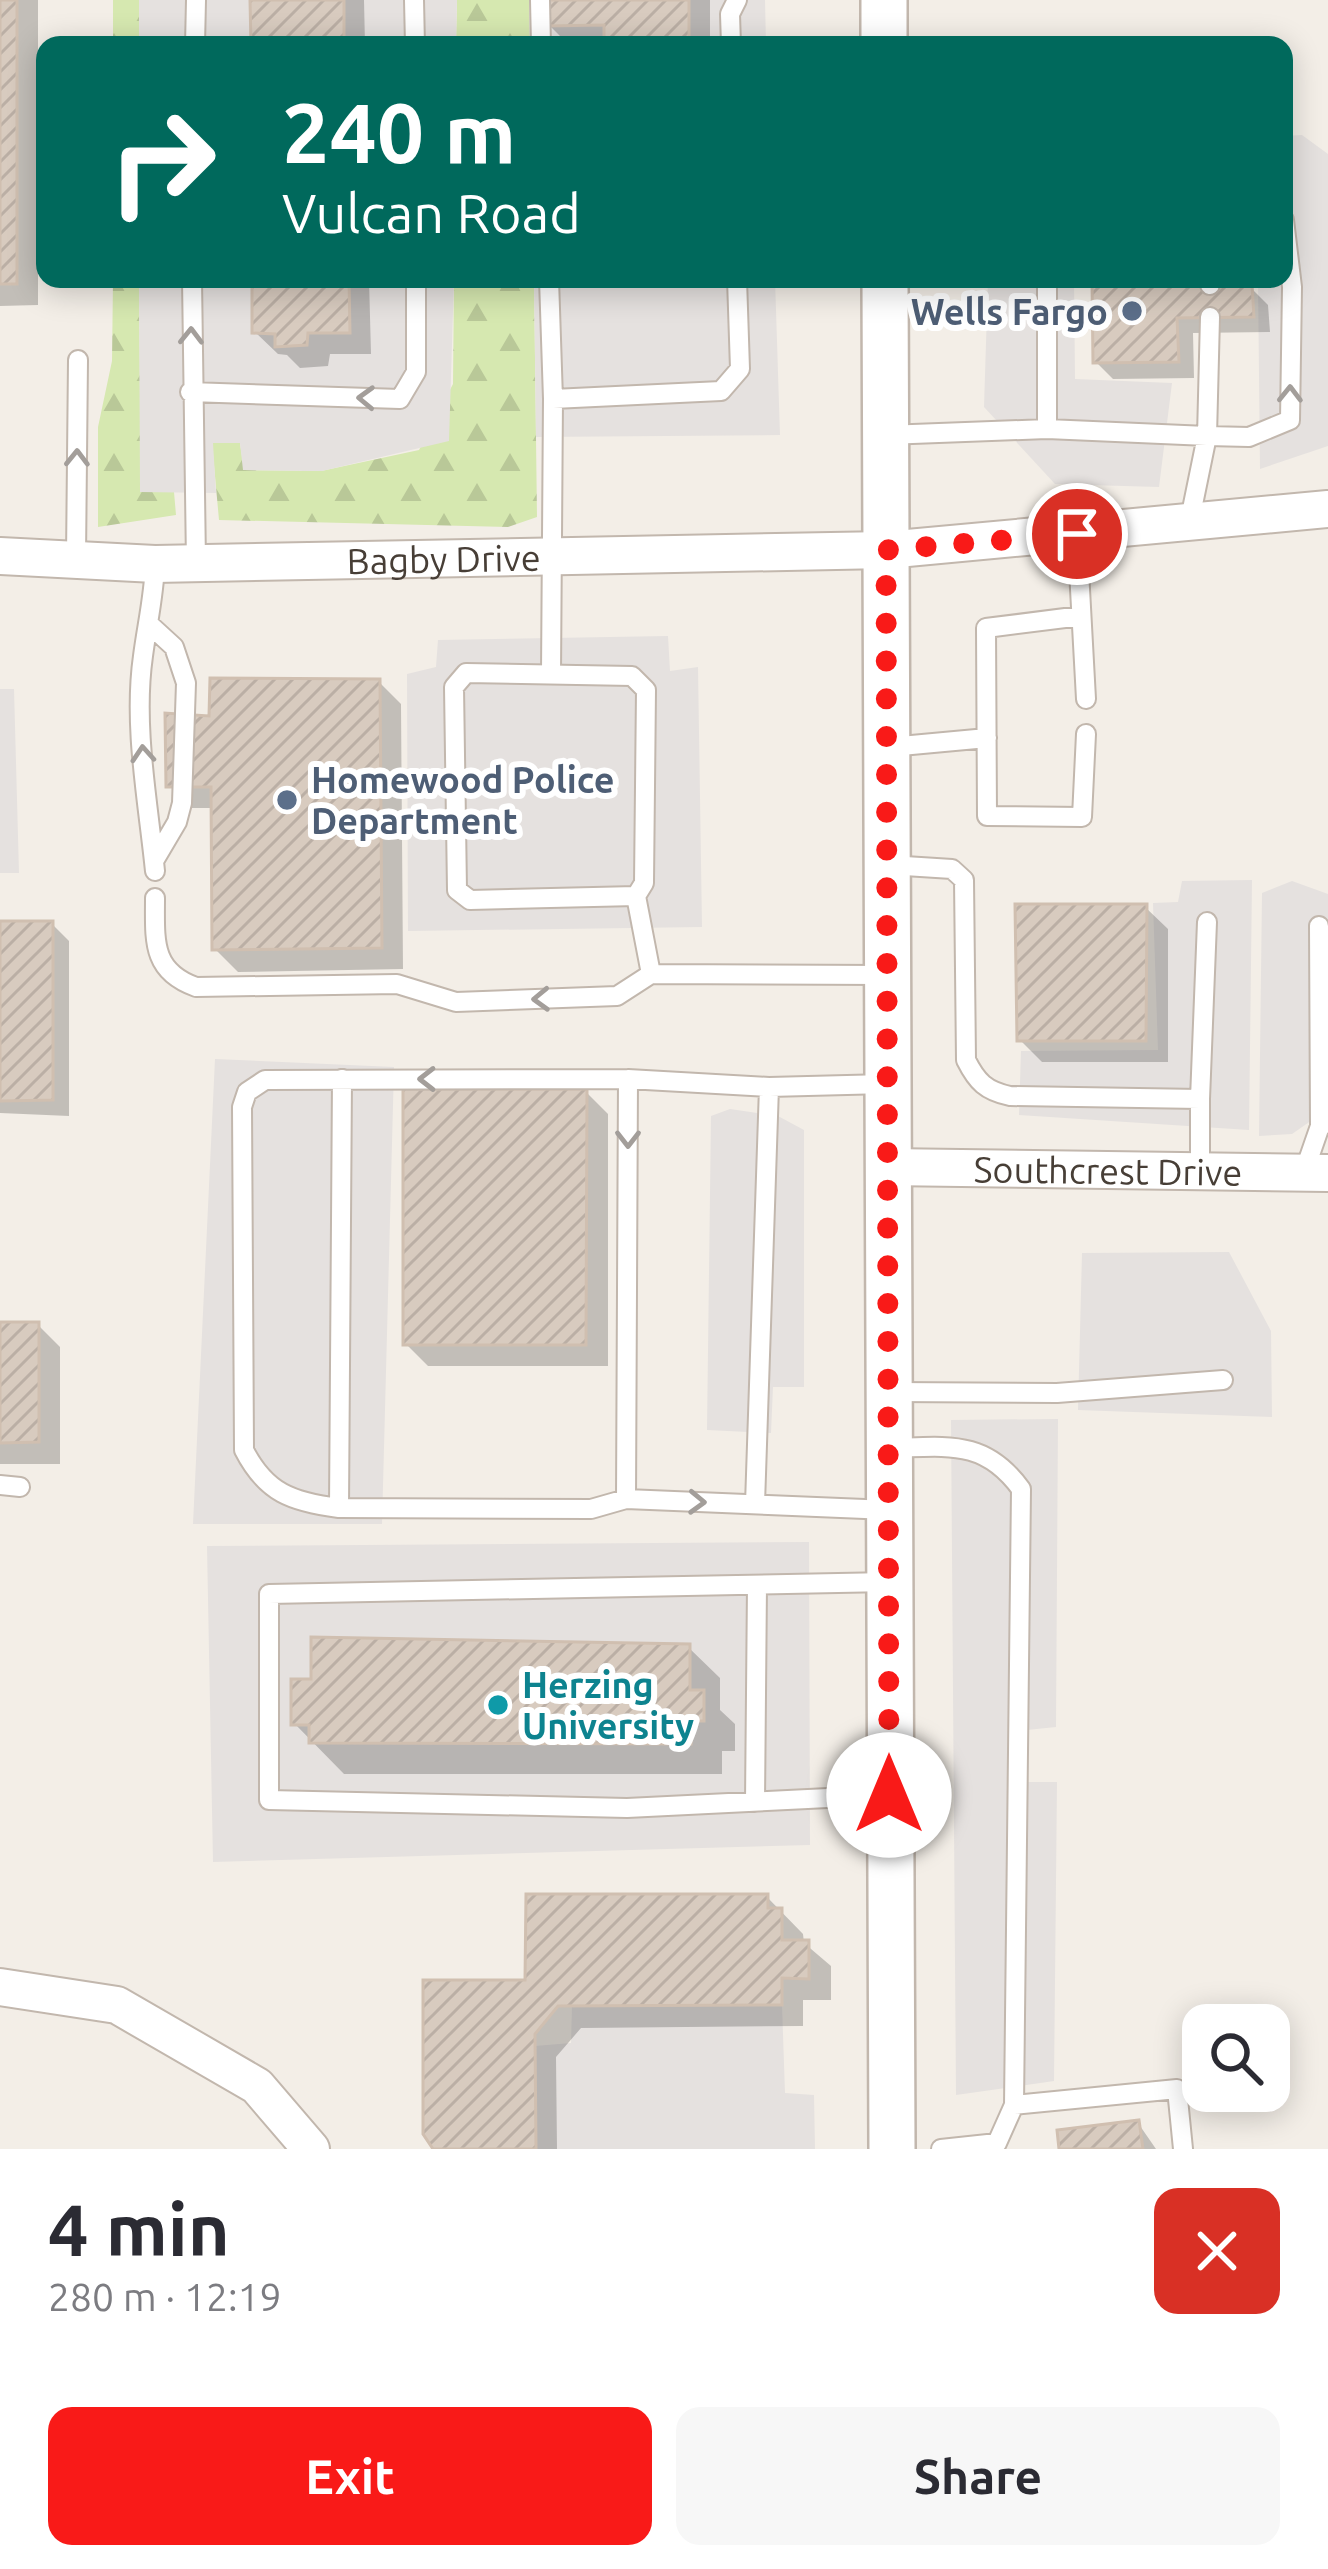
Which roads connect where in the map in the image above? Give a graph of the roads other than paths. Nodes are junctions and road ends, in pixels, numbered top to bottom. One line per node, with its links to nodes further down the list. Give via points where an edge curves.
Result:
1 (196, 0): 6 (lane)
2 (415, 0): 7 (lane)
3 (540, 0): 8 (lane)
4 (737, 0): 9 (lane)
5 (884, 0): 10 (street)
6 (195, 36)
7 (415, 36)
8 (541, 36)
9 (731, 36)
10 (884, 36)
11 (192, 288): 20 (lane, one-way to 11)
12 (416, 288): 20 (lane, one-way to 20, via 416,372 400,399)
13 (549, 288): 21 (lane)
14 (737, 288): 21 (lane, via 740,369 721,392)
15 (885, 288): 23 (street)
16 (1047, 288): 22 (lane)
17 (1292, 288): 24 (lane, one-way to 17, via 1249,436 1290,420)
18 (1210, 317): 24 (lane)
19 (78, 360): 31 (lane, one-way to 19)
20 (190, 392): 32 (lane)
21 (553, 399): 29 (lane)
22 (1047, 429): 23 (lane); 24 (lane)
23 (886, 435): 28 (street)
24 (1207, 436): 26 (lane)
25 (1328, 509): 26 (street, Bagby Drive)
26 (1189, 524): 27 (street, Bagby Drive)
27 (1077, 534): 28 (street, Bagby Drive); 34 (lane)
28 (886, 550): 29 (street, Bagby Drive); 40 (street)
29 (550, 554): 32 (street, Bagby Drive); 36 (lane)
30 (0, 556): 31 (street, Bagby Drive)
31 (76, 556): 33 (street, Bagby Drive)
32 (196, 562): 33 (street, Bagby Drive)
33 (155, 564): 35 (lane)
34 (1081, 616): 37 (lane); 39 (lane, via 986,628)
35 (150, 625): 35 (lane, one-way to 35, via 174,647 186,683 182,802 154,866 142,748)
36 (551, 674): 42 (lane, via 632,676 646,690 644,883); 42 (lane, via 466,673 454,686 457,890 470,900)
37 (1086, 699)
38 (1086, 734): 39 (lane, via 1082,817 987,816)
39 (987, 738): 40 (lane)
40 (886, 747): 41 (street)
41 (886, 865): 47 (street); 52 (lane, via 952,869 964,880 966,1060 989,1091)
42 (636, 896): 46 (lane)
43 (155, 898): 46 (lane, one-way to 43, via 617,996 457,1002 397,984 196,987 171,978 155,953)
44 (1208, 922): 52 (lane)
45 (1319, 926): 53 (lane)
46 (651, 974): 47 (lane)
47 (886, 975): 50 (street)
48 (342, 1079): 49 (lane, one-way to 48); 62 (lane); 62 (lane, via 265,1080 242,1107 244,1450 279,1494)
49 (628, 1079): 51 (lane); 60 (lane, one-way to 60)
50 (886, 1084): 51 (lane); 54 (street)
51 (770, 1088): 61 (lane)
52 (1200, 1099): 55 (lane)
53 (1324, 1124): 56 (lane)
54 (886, 1167): 55 (street, Southcrest Drive); 58 (street)
55 (1200, 1171): 56 (street, Southcrest Drive)
56 (1316, 1172)
57 (1223, 1380): 58 (lane, via 1057,1393)
58 (887, 1391): 59 (street)
59 (888, 1448): 63 (street); 69 (lane, via 965,1448 1002,1462 1021,1489)
60 (626, 1499): 61 (lane, one-way to 61); 62 (lane, via 591,1509)
61 (755, 1504): 63 (lane)
62 (339, 1508)
63 (889, 1510): 64 (street)
64 (889, 1582): 65 (lane); 66 (street)
65 (757, 1585): 67 (lane); 67 (lane, via 269,1594 269,1800 627,1808)
66 (889, 1795): 67 (lane); 72 (street)
67 (755, 1802)
68 (0, 1987): 71 (street, via 117,2005 257,2086)
69 (1014, 2105): 70 (lane); 74 (lane, via 1177,2089)
70 (998, 2146): 73 (lane)
71 (310, 2149)
72 (892, 2149)
73 (941, 2149)
74 (1183, 2149)

